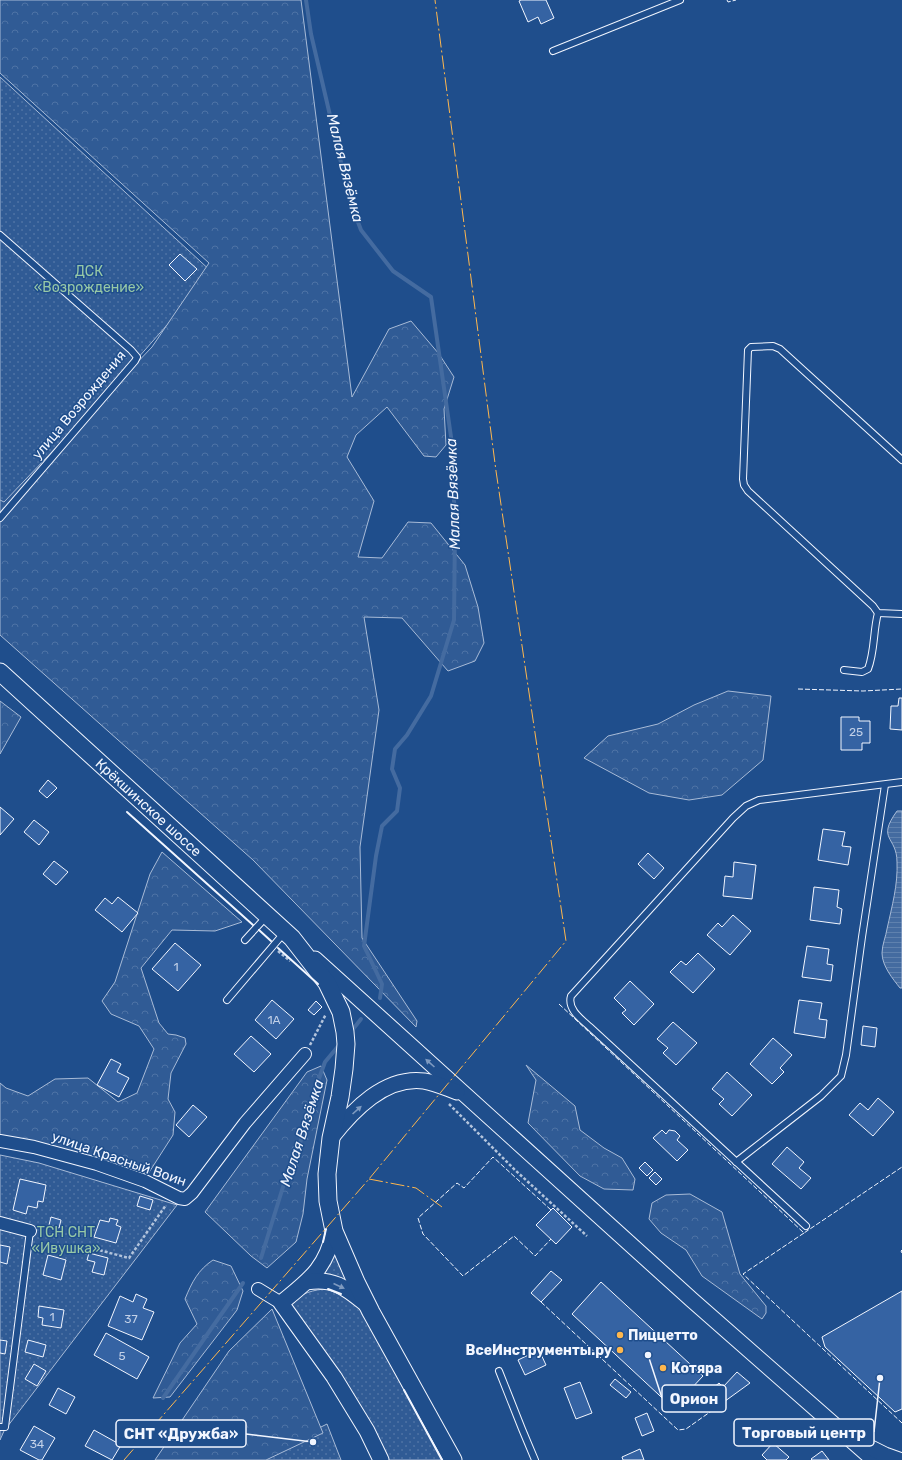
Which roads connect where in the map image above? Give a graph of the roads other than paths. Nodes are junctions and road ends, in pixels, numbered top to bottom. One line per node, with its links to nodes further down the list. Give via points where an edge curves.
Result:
1 (680, 0): 2 (lane)
2 (552, 50)
3 (0, 235): 5 (lane, улица Возрождения, via 137,357)
4 (902, 460): 6 (lane, via 780,349 766,346 751,347 748,350 744,485)
5 (0, 518)
6 (878, 613): 7 (lane); 8 (lane, via 872,659 868,669 862,672)
7 (902, 614)
8 (844, 670)
9 (0, 672): 12 (main road, Крёкшинское шоссе)
10 (902, 782): 11 (lane)
11 (885, 784): 21 (lane, via 841,1076 821,1096); 21 (lane, via 759,800 746,806 569,1001 577,1014)
12 (267, 916): 13 (main road, Крёкшинское шоссе); 14 (lane)
13 (285, 932): 15 (main road, Крёкшинское шоссе); 16 (lane)
14 (245, 940)
15 (297, 943): 18 (street, one-way to 15); 19 (main road, Крёкшинское шоссе, via 329,986 341,1012 345,1032 344,1069)
16 (227, 1000)
17 (305, 1054): 20 (street, улица Красный Воин, via 245,1123 185,1199 97,1164 34,1147)
18 (469, 1098): 19 (street, one-way to 18, via 360,1107 379,1092 397,1083 433,1083); 32 (street)
19 (331, 1138): 25 (main road, Крёкшинское шоссе, via 327,1188)
20 (0, 1141)
21 (736, 1162): 23 (lane)
22 (0, 1223): 24 (street)
23 (806, 1226)
24 (30, 1231): 31 (lane)
25 (334, 1232): 26 (street, via 330,1249 323,1262); 29 (main road, Крёкшинское шоссе)
26 (306, 1282): 28 (street); 29 (street, one-way to 29, via 338,1284)
27 (258, 1289): 28 (street)
28 (281, 1303): 33 (street, via 334,1377)
29 (367, 1305): 34 (main road, Крёкшинское шоссе)
30 (499, 1371): 35 (lane)
31 (2, 1427)
32 (844, 1434): 36 (street); 37 (street)
33 (382, 1460)
34 (453, 1460)
35 (535, 1460)
36 (874, 1460)
37 (899, 1460)

